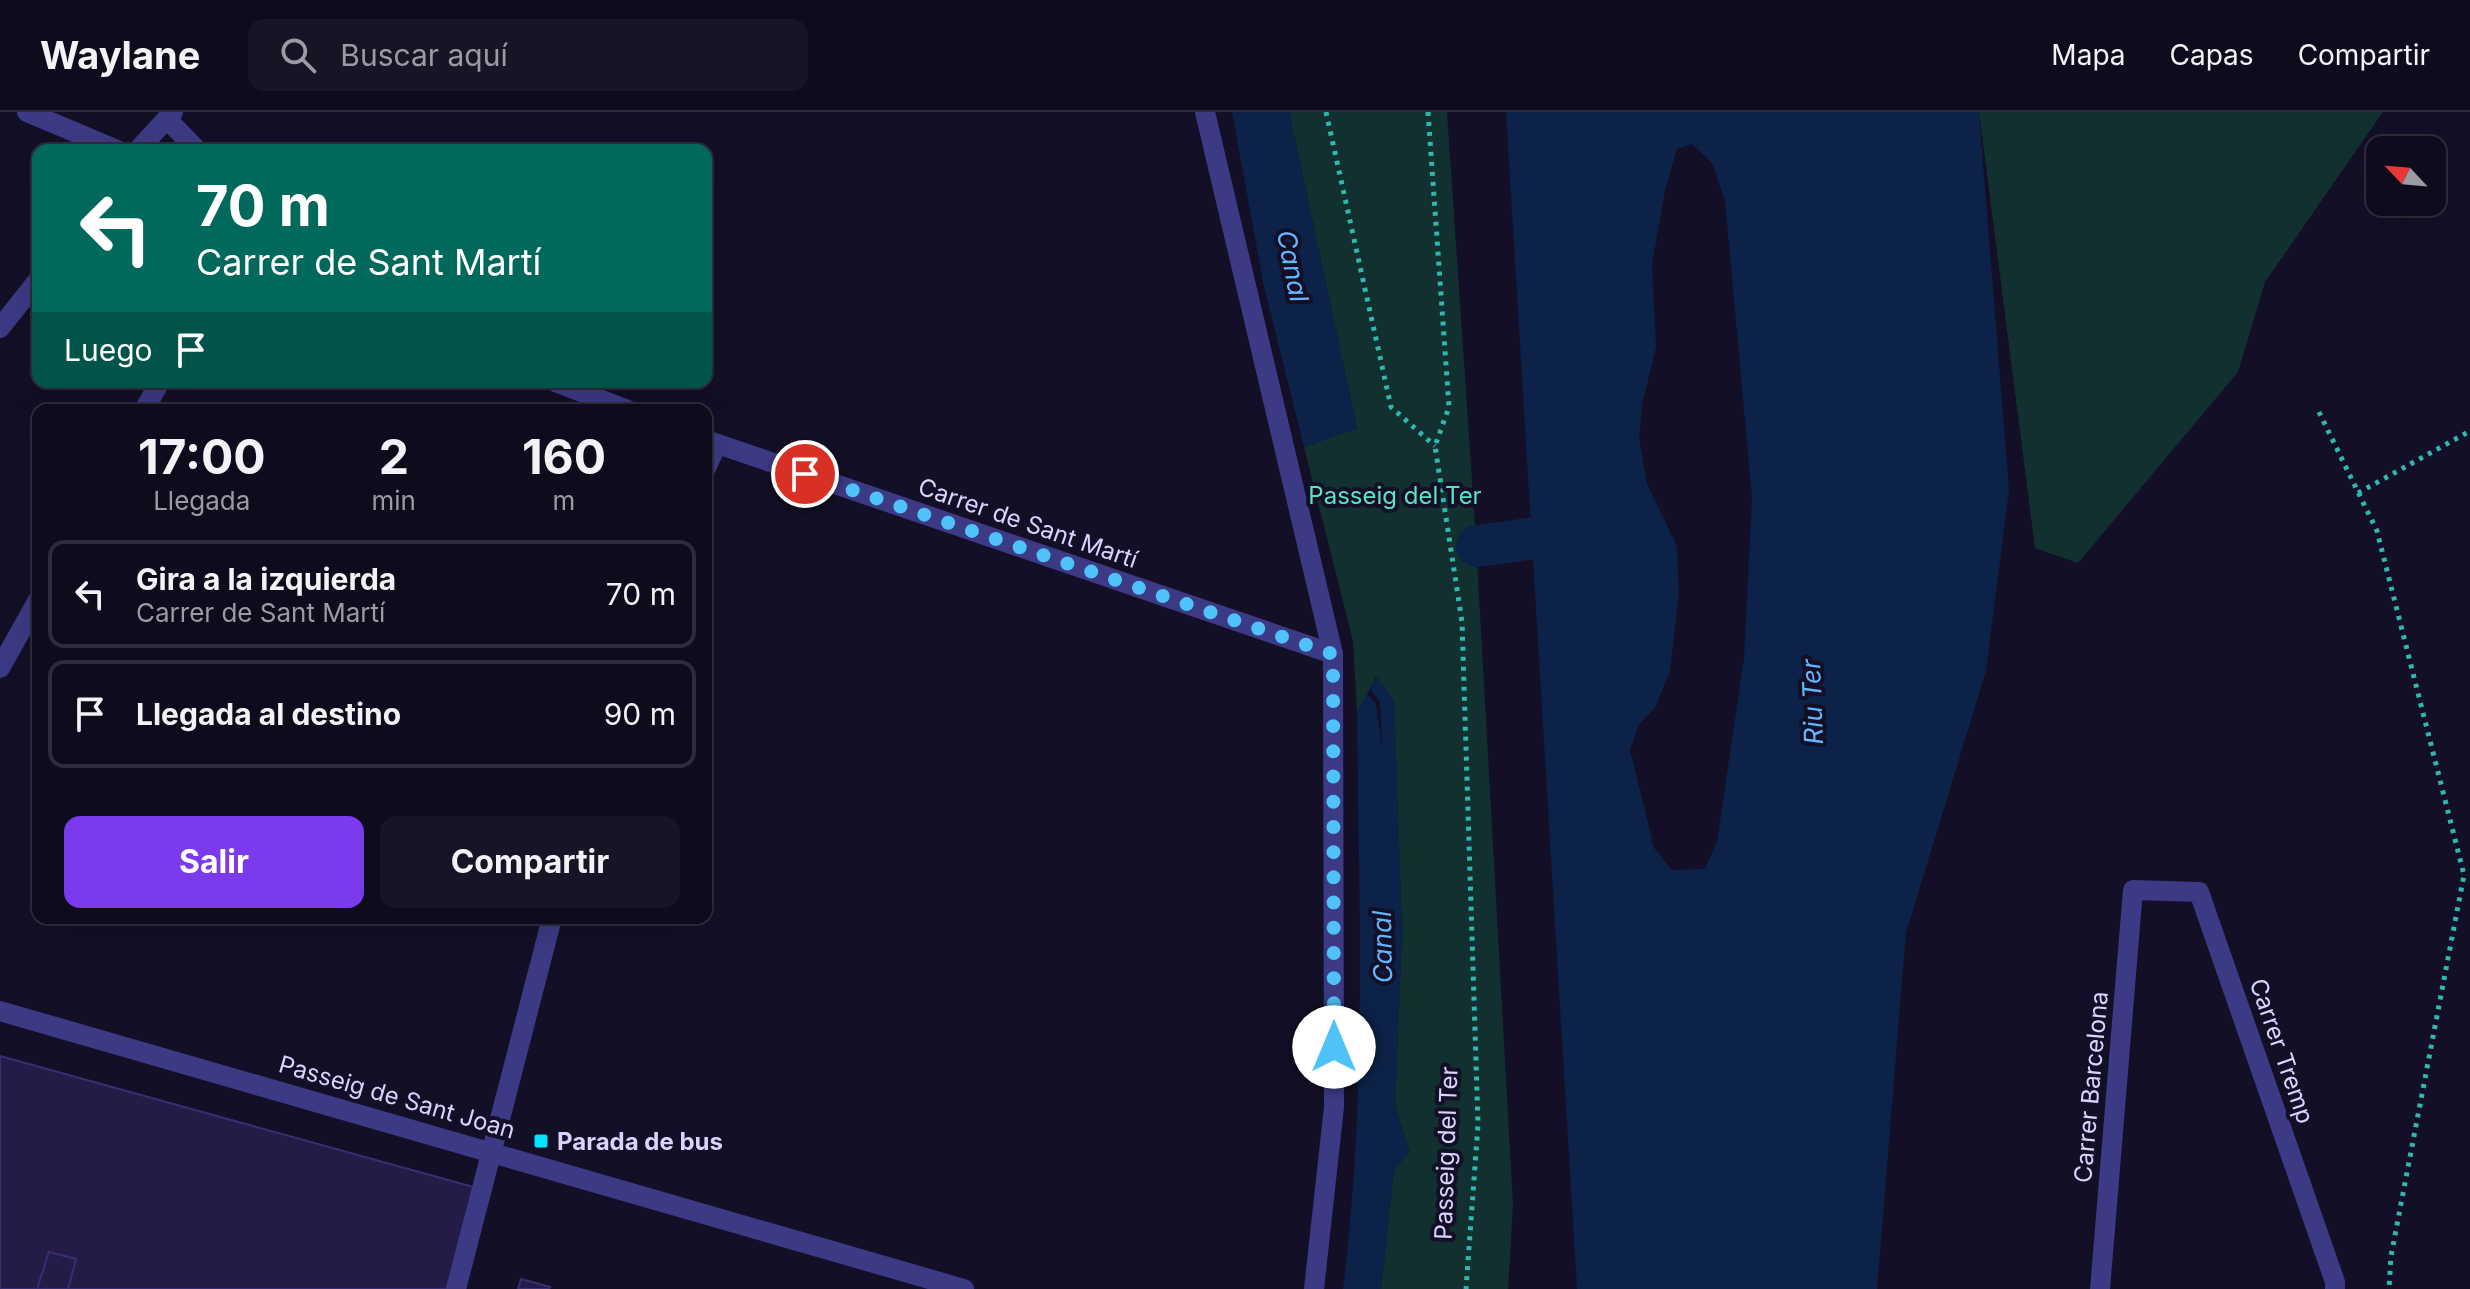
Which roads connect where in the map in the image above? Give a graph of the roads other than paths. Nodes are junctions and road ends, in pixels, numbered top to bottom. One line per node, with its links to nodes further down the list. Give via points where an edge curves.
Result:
1 (27, 112): 4 (street)
2 (1205, 112): 13 (street)
3 (170, 116): 5 (street); 6 (street)
4 (103, 144)
5 (144, 144)
6 (192, 144)
7 (32, 288): 8 (street)
8 (0, 328)
9 (571, 388): 10 (street)
10 (612, 404)
11 (712, 442): 13 (street, Carrer de Sant Martí)
12 (32, 611): 14 (street)
13 (1333, 654): 21 (street, via 1334,1107)
14 (0, 668)
15 (2133, 890): 22 (street, Carrer Barcelona); 23 (street, Carrer Tremp, via 2199,892)
16 (550, 924): 18 (street)
17 (0, 1011): 18 (street, Passeig de Sant Joan)
18 (491, 1151): 19 (street); 20 (street, Passeig de Sant Joan)
19 (456, 1289)
20 (964, 1289)
21 (1314, 1289)
22 (2100, 1289)
23 (2335, 1289)

